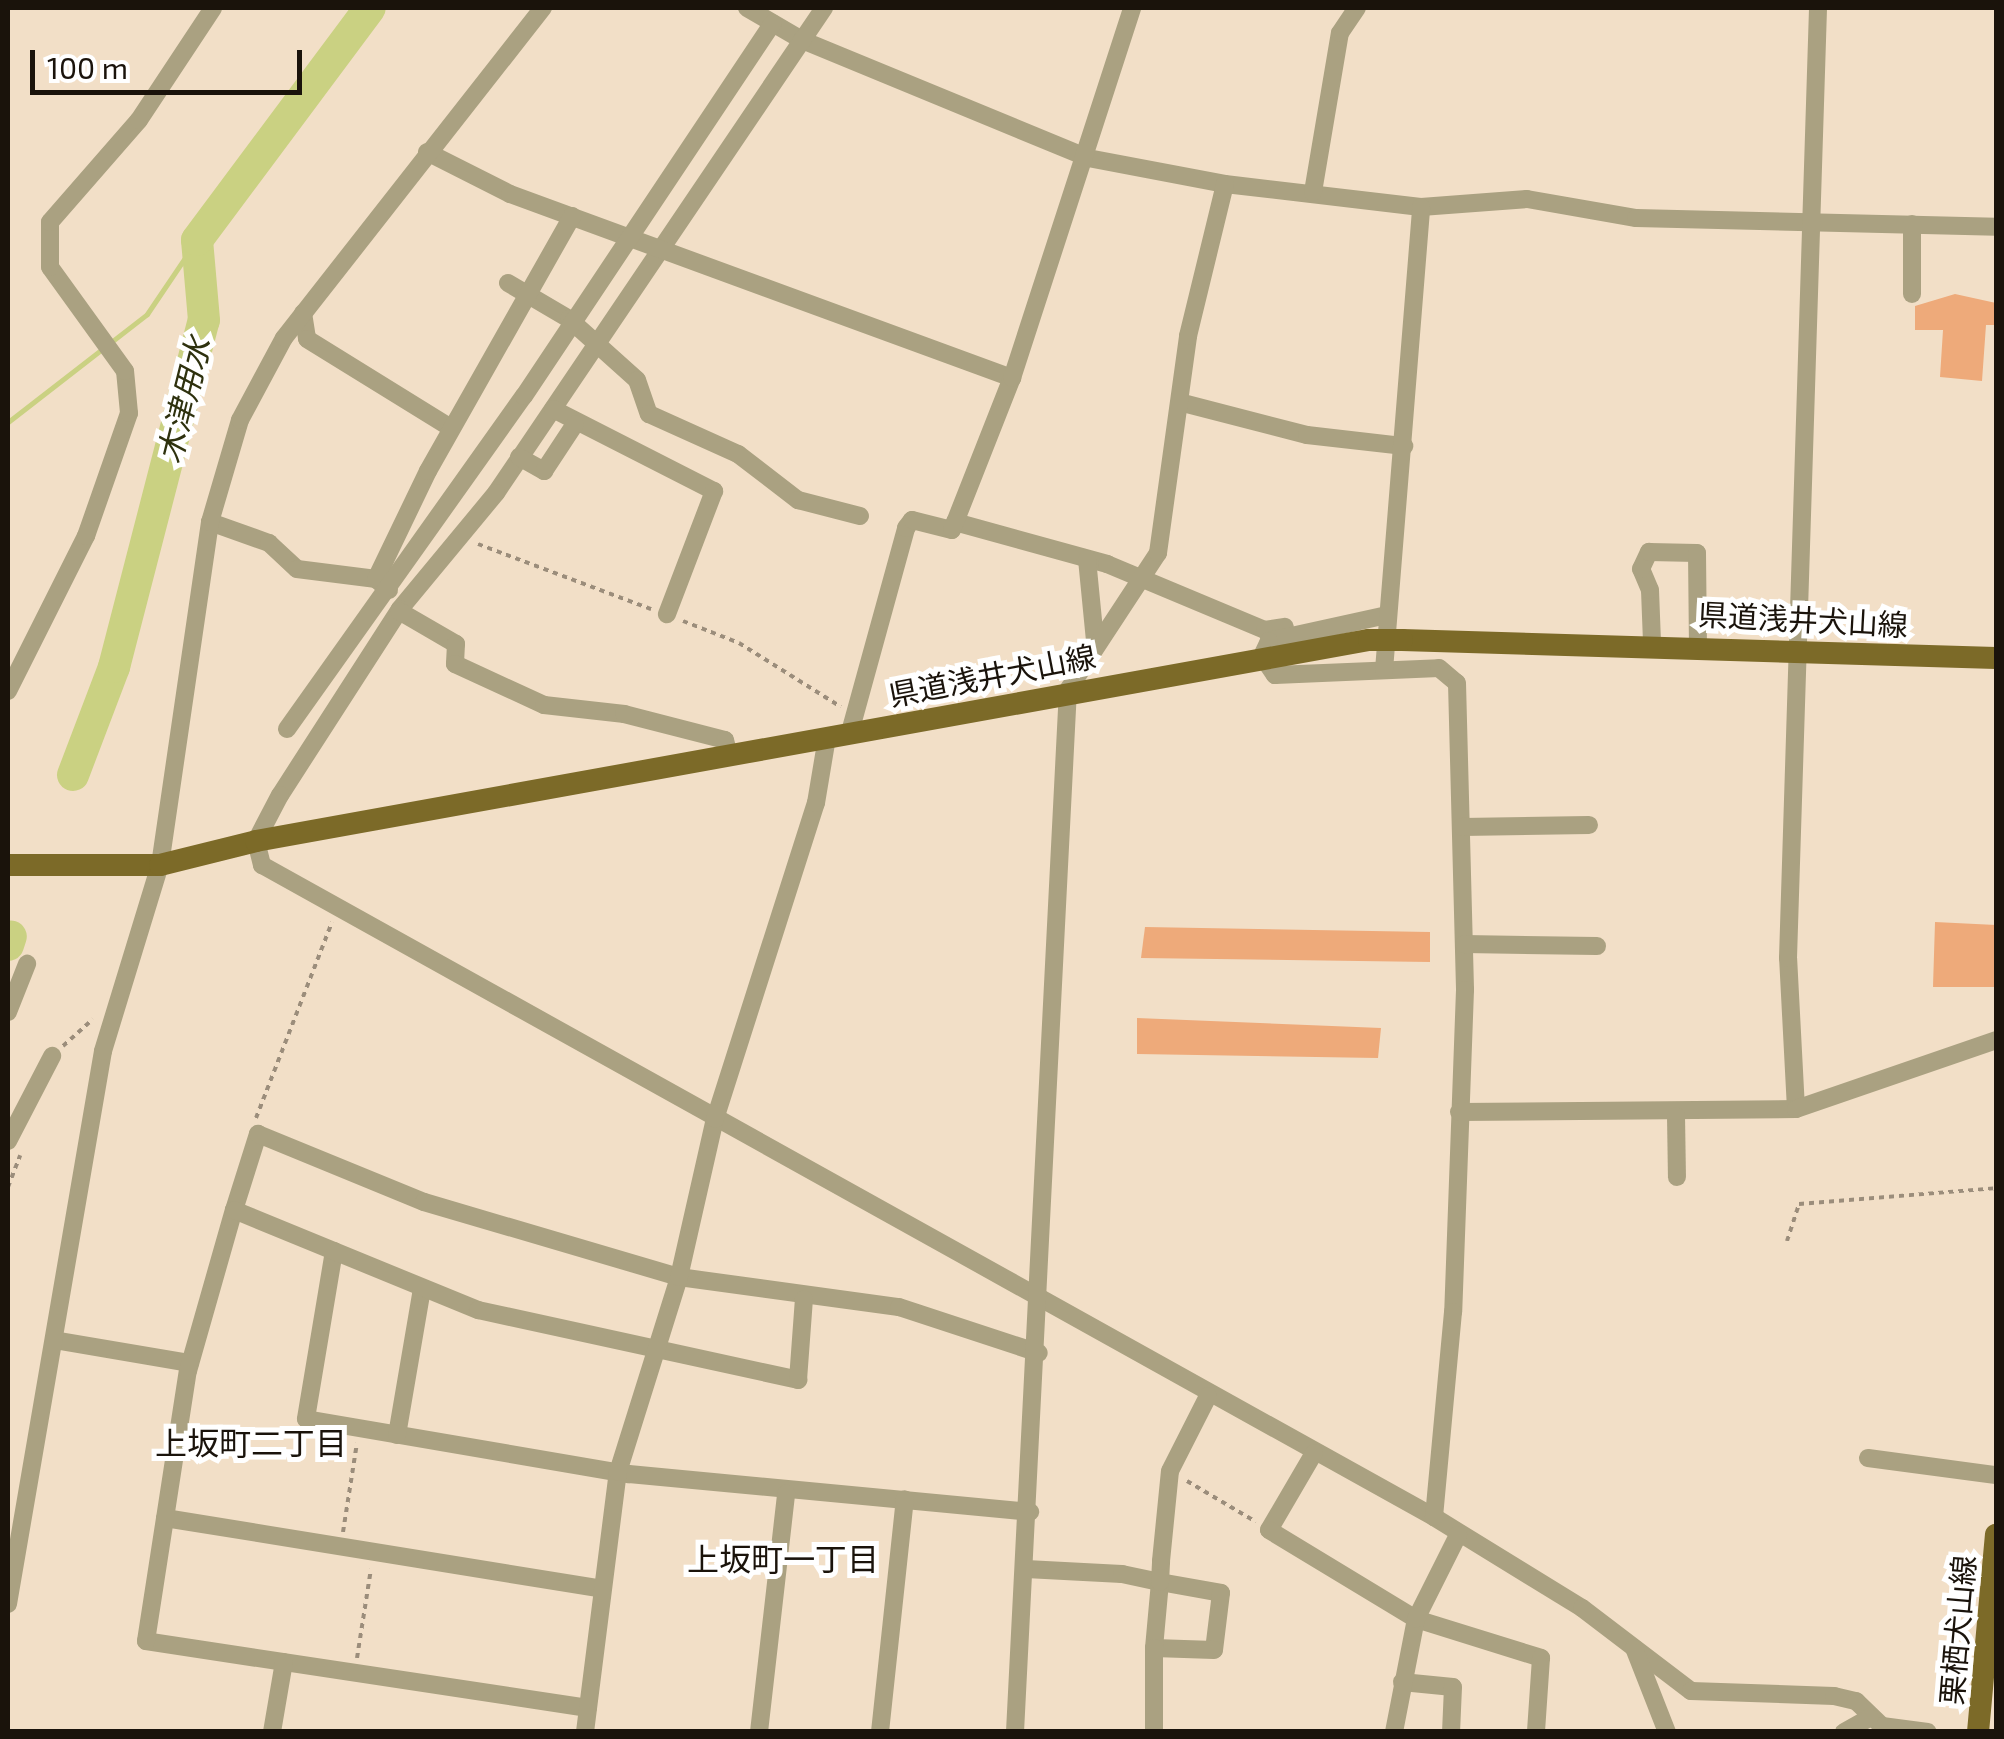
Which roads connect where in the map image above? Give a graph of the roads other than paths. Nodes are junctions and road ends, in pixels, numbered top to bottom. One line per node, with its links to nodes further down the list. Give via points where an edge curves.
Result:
1 (213, 8): 52 (street, via 138,120 50,222 50,267 125,371 129,412 111,475)
2 (543, 8): 10 (street)
3 (747, 8): 8 (street)
4 (824, 8): 9 (street)
5 (1132, 8): 11 (street)
6 (1357, 8): 13 (street, via 1340,34)
7 (1818, 8): 16 (street)
8 (770, 16): 9 (street); 19 (street)
9 (802, 40): 11 (street); 20 (street)
10 (426, 152): 15 (street); 24 (street)
11 (1088, 158): 12 (street); 27 (street)
12 (1225, 184): 13 (street); 28 (street, via 1188,336)
13 (1313, 192): 14 (street)
14 (1421, 207): 16 (street, via 1528,198 1636,218); 32 (street)
15 (572, 216): 19 (street); 23 (street)
16 (1811, 224): 17 (street); 47 (street)
17 (1912, 224): 18 (street); 22 (street)
18 (1996, 227)
19 (628, 239): 20 (street); 25 (street)
20 (661, 250): 26 (street); 27 (street)
21 (508, 283): 23 (street)
22 (1912, 294)
23 (532, 298): 25 (street); 31 (street)
24 (303, 313): 31 (street, via 307,339); 35 (street, via 240,420)
25 (574, 323): 26 (street); 39 (street)
26 (596, 342): 29 (street); 34 (street, via 637,380 649,414 738,454 798,500)
27 (1012, 378): 36 (street)
28 (1183, 403): 32 (street, via 1308,435); 38 (street, via 1167,520)
29 (553, 410): 30 (street); 33 (street)
30 (574, 424): 33 (street, via 544,471); 41 (street, via 714,491)
31 (451, 428): 39 (street)
32 (1404, 446): 42 (street)
33 (519, 457): 40 (street)
34 (860, 516)
35 (210, 522): 39 (street, via 269,543 296,570); 60 (street)
36 (955, 522): 37 (street); 54 (street, via 952,530 912,520 906,528)
37 (1087, 558): 38 (street); 44 (street)
38 (1144, 582): 43 (street, via 1265,630); 44 (street)
39 (380, 583): 40 (street); 53 (street)
40 (402, 607): 55 (street, via 456,644 456,664 544,705 624,714 725,740); 58 (street)
41 (667, 614)
42 (1387, 615): 43 (street); 50 (street)
43 (1318, 628): 48 (street, via 1269,641)
44 (1095, 640): 51 (street)
45 (1652, 642): 46 (main road, 県道浅井犬山線); 46 (street, via 1650,590 1640,568 1649,552 1698,553); 48 (main road, 県道浅井犬山線, bridge, via 1367,640)
46 (1698, 644): 47 (main road, 県道浅井犬山線)
47 (1794, 647): 49 (main road, 県道浅井犬山線); 67 (street, via 1788,958)
48 (1262, 656): 50 (street, via 1274,675); 51 (main road, 県道浅井犬山線)
49 (1996, 658)
50 (1384, 670): 57 (street, via 1454,676)
51 (1068, 690): 54 (main road, 県道浅井犬山線); 78 (street)
52 (8, 692)
53 (287, 730)
54 (838, 734): 55 (main road, 県道浅井犬山線); 70 (street)
55 (729, 754): 58 (main road, 県道浅井犬山線)
56 (1589, 825): 57 (street)
57 (1462, 826): 61 (street)
58 (256, 841): 60 (main road, 県道浅井犬山線); 70 (street, via 262,865)
59 (8, 866): 60 (main road, 県道浅井犬山線)
60 (160, 866): 79 (street, via 116,998)
61 (1464, 944): 62 (street); 68 (street)
62 (1597, 946)
63 (27, 964): 64 (street)
64 (8, 1012)
65 (1996, 1040): 67 (street)
66 (52, 1056): 71 (street)
67 (1796, 1109): 69 (street)
68 (1459, 1112): 69 (street); 92 (street, via 1453,1312)
69 (1676, 1116): 72 (street)
70 (715, 1118): 75 (street); 78 (street)
71 (8, 1141)
72 (1677, 1177)
73 (234, 1210): 74 (street); 75 (street, via 258,1134 409,1197); 82 (street)
74 (334, 1251): 76 (street); 84 (street, via 306,1419)
75 (679, 1277): 77 (street); 80 (street)
76 (422, 1288): 80 (street, via 478,1310); 84 (street)
77 (804, 1299): 80 (street, via 798,1380); 81 (street, via 899,1307)
78 (1042, 1303): 81 (street); 83 (street)
79 (54, 1340): 82 (street); 99 (street)
80 (657, 1350): 87 (street)
81 (1039, 1352): 91 (street)
82 (190, 1363): 93 (street)
83 (1208, 1396): 85 (street); 97 (street, via 1170,1471)
84 (397, 1436): 87 (street)
85 (1314, 1453): 92 (street); 100 (street, via 1268,1530)
86 (1868, 1458): 88 (street)
87 (618, 1472): 89 (street); 98 (street)
88 (1996, 1475)
89 (786, 1494): 90 (street); 107 (street)
90 (905, 1500): 91 (street); 111 (street)
91 (1030, 1512): 96 (street)
92 (1434, 1517): 94 (street)
93 (164, 1518): 98 (street); 103 (street, via 146,1641)
94 (1458, 1535): 100 (street); 102 (street)
95 (1996, 1535): 120 (main road, 栗栖犬山線)
96 (1026, 1569): 97 (street); 112 (street)
97 (1160, 1582): 101 (street); 101 (street, via 1221,1593 1214,1650)
98 (601, 1589): 105 (street)
99 (8, 1604)
100 (1416, 1619): 104 (street); 116 (street, via 1540,1658)
101 (1154, 1648): 113 (street)
102 (1634, 1648): 106 (street, via 1707,1698 1834,1696 1856,1701); 117 (street)
103 (284, 1662): 105 (street); 108 (street)
104 (1402, 1682): 114 (street); 115 (street, via 1453,1688)
105 (588, 1708): 109 (street)
106 (1870, 1718): 118 (street); 119 (street)
107 (759, 1731): 110 (street)
108 (272, 1732)
109 (586, 1732)
110 (773, 1732)
111 (880, 1732)
112 (1015, 1732)
113 (1154, 1732)
114 (1394, 1732)
115 (1451, 1732)
116 (1536, 1732)
117 (1667, 1732)
118 (1844, 1732)
119 (1928, 1732)
120 (1978, 1732)

